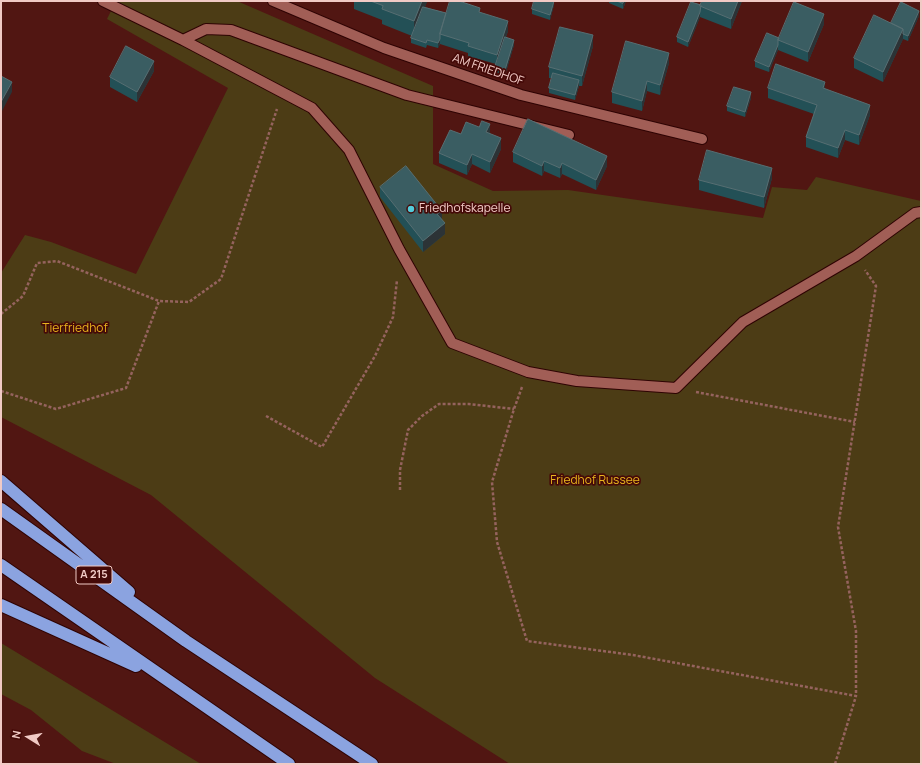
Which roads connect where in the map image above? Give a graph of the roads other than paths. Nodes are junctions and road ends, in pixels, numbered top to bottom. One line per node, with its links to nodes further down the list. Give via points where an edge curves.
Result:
1 (103, 1): 3 (street)
2 (273, 1): 5 (street, AM FRIEDHOF, via 384,48 521,95)
3 (183, 40): 4 (street, via 206,29 232,30 407,94); 6 (street, via 312,108 349,150 399,249 452,343 528,372 577,381 676,388 743,322 856,256 915,213)
4 (569, 135)
5 (702, 139)
6 (921, 212)
7 (1, 481): 11 (highway)
8 (1, 509): 11 (highway, A 215)
9 (1, 565): 12 (highway)
10 (1, 605): 12 (highway)
11 (186, 641): 14 (highway, A 215)
12 (163, 678): 13 (highway)
13 (289, 764)
14 (372, 764)

